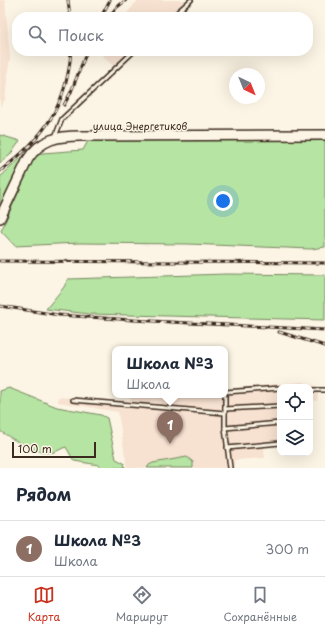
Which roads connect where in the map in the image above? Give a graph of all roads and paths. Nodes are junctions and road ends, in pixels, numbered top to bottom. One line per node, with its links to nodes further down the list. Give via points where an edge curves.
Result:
1 (191, 0): 2 (lane)
2 (178, 12)
3 (129, 56): 5 (lane, via 62,119)
4 (325, 135): 5 (street, улица Энергетиков)
5 (54, 138): 6 (street, улица Энергетиков, via 34,150)
6 (0, 218)
7 (277, 388): 10 (lane)
8 (313, 390): 9 (lane)
9 (325, 390)
10 (228, 392)
11 (225, 398): 14 (lane)
12 (73, 400): 14 (lane)
13 (277, 406): 14 (lane)
14 (225, 411): 16 (lane)
15 (277, 423): 16 (lane)
16 (225, 428): 18 (lane)
17 (277, 442): 18 (lane)
18 (227, 448): 19 (lane)
19 (230, 468)

